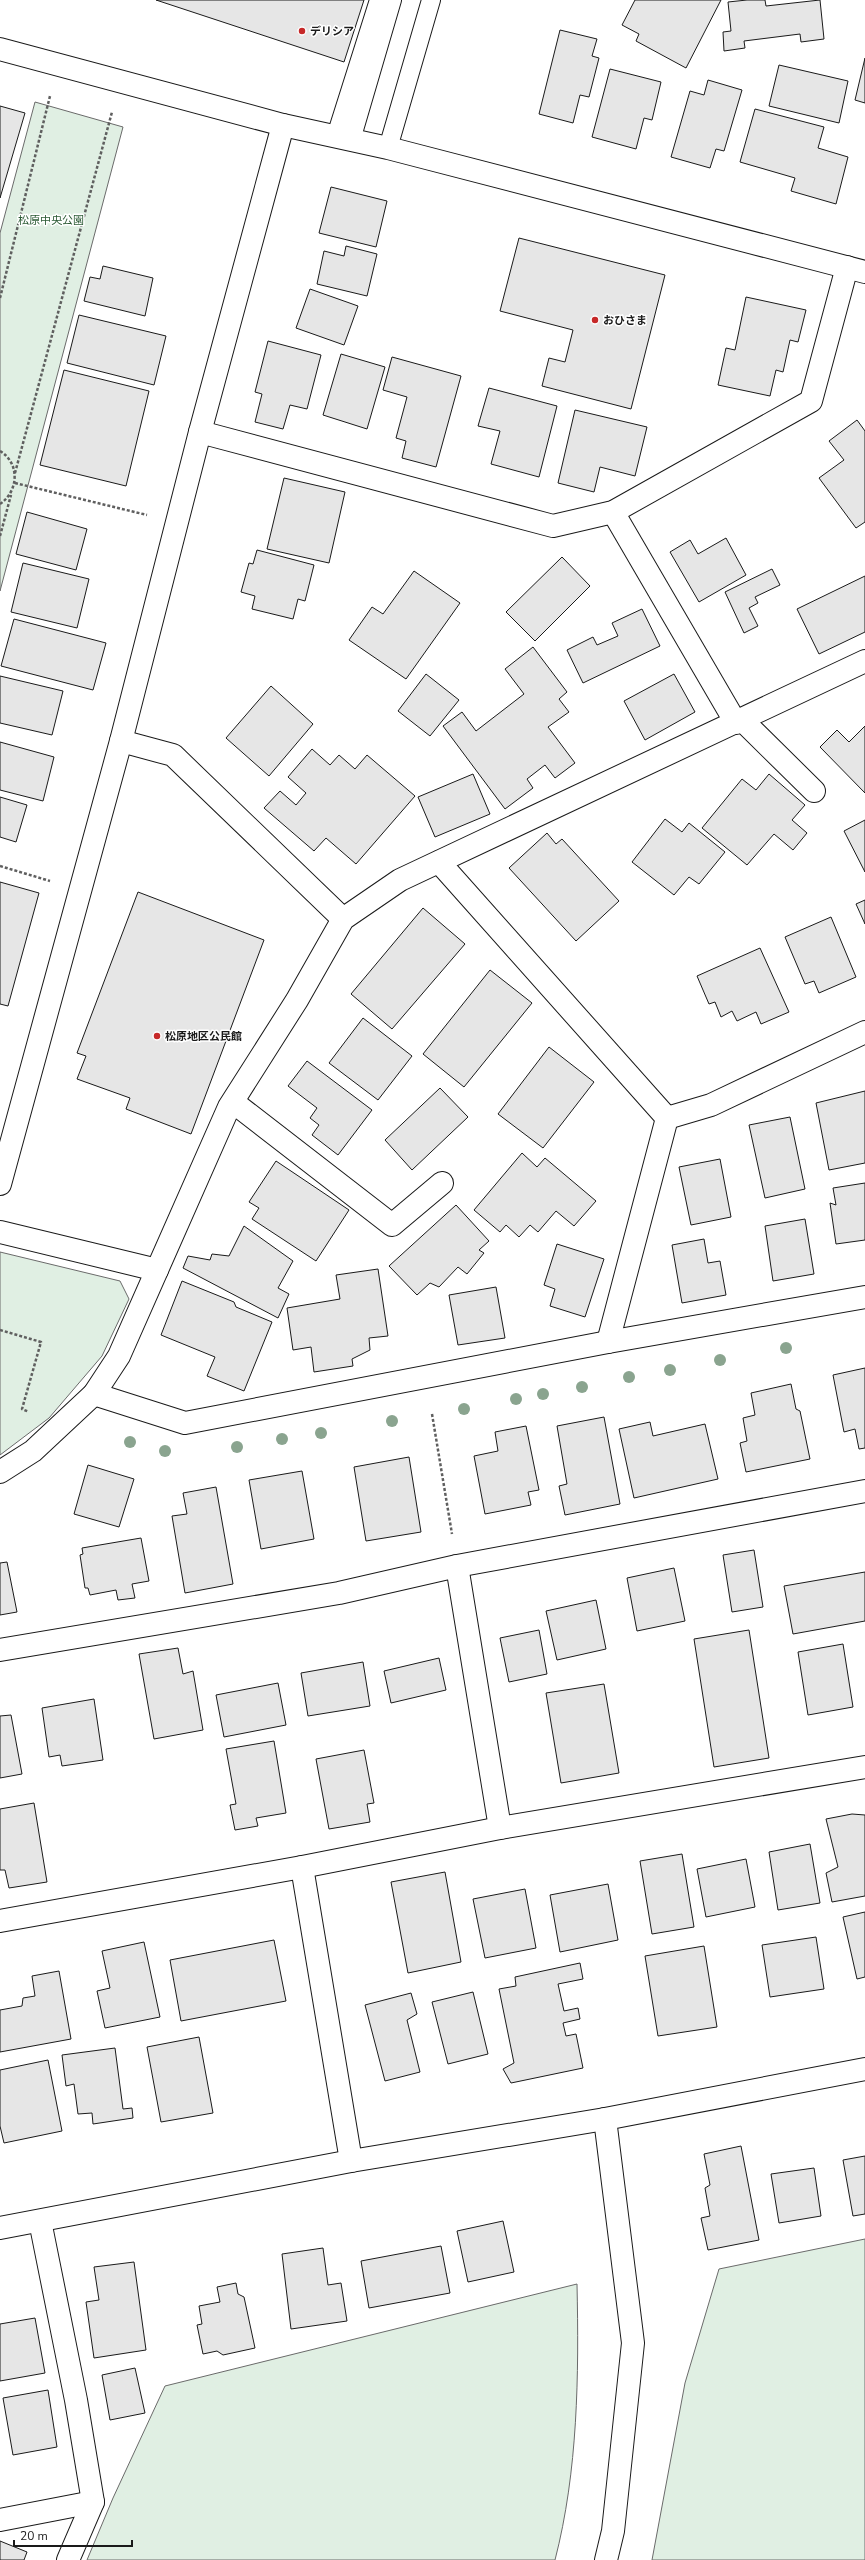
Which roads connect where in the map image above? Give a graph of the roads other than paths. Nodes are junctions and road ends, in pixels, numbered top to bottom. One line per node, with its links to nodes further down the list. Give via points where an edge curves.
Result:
1 (379, 0): 6 (lane)
2 (392, 0): 6 (lane)
3 (431, 0): 7 (lane)
4 (0, 49): 5 (street)
5 (283, 125): 6 (street); 9 (street)
6 (344, 138): 7 (street)
7 (388, 148): 8 (street)
8 (856, 269): 10 (street, via 811,401)
9 (200, 432): 10 (street, via 552,526); 13 (street)
10 (613, 512): 12 (street)
11 (861, 669): 12 (street)
12 (740, 722): 14 (street); 15 (street)
13 (121, 741): 16 (street, via 173,756); 21 (street)
14 (814, 791)
15 (439, 862): 16 (street, via 400,880); 19 (street)
16 (343, 919): 18 (street, via 297,1000)
17 (865, 1032): 19 (street, via 711,1105)
18 (233, 1102): 20 (street, via 392,1225); 23 (street)
19 (667, 1118): 25 (street)
20 (442, 1183)
21 (0, 1184)
22 (0, 1232): 23 (street)
23 (157, 1270): 26 (street, via 119,1356)
24 (865, 1297): 25 (street)
25 (608, 1342): 26 (street, via 185,1423)
26 (94, 1394): 27 (street, via 33,1451)
27 (0, 1472)
28 (865, 1491): 29 (street)
29 (457, 1566): 30 (street, via 339,1593); 32 (street)
30 (0, 1650)
31 (865, 1767): 32 (street)
32 (500, 1828): 33 (street)
33 (302, 1867): 34 (street); 37 (street)
34 (0, 1921)
35 (865, 2069): 36 (street)
36 (605, 2119): 37 (street); 43 (street, via 633,2343 614,2531)
37 (351, 2161): 38 (street)
38 (40, 2221): 39 (street); 40 (street, via 76,2400)
39 (0, 2228)
40 (93, 2502): 41 (street); 42 (street)
41 (0, 2520)
42 (68, 2560)
43 (606, 2560)

